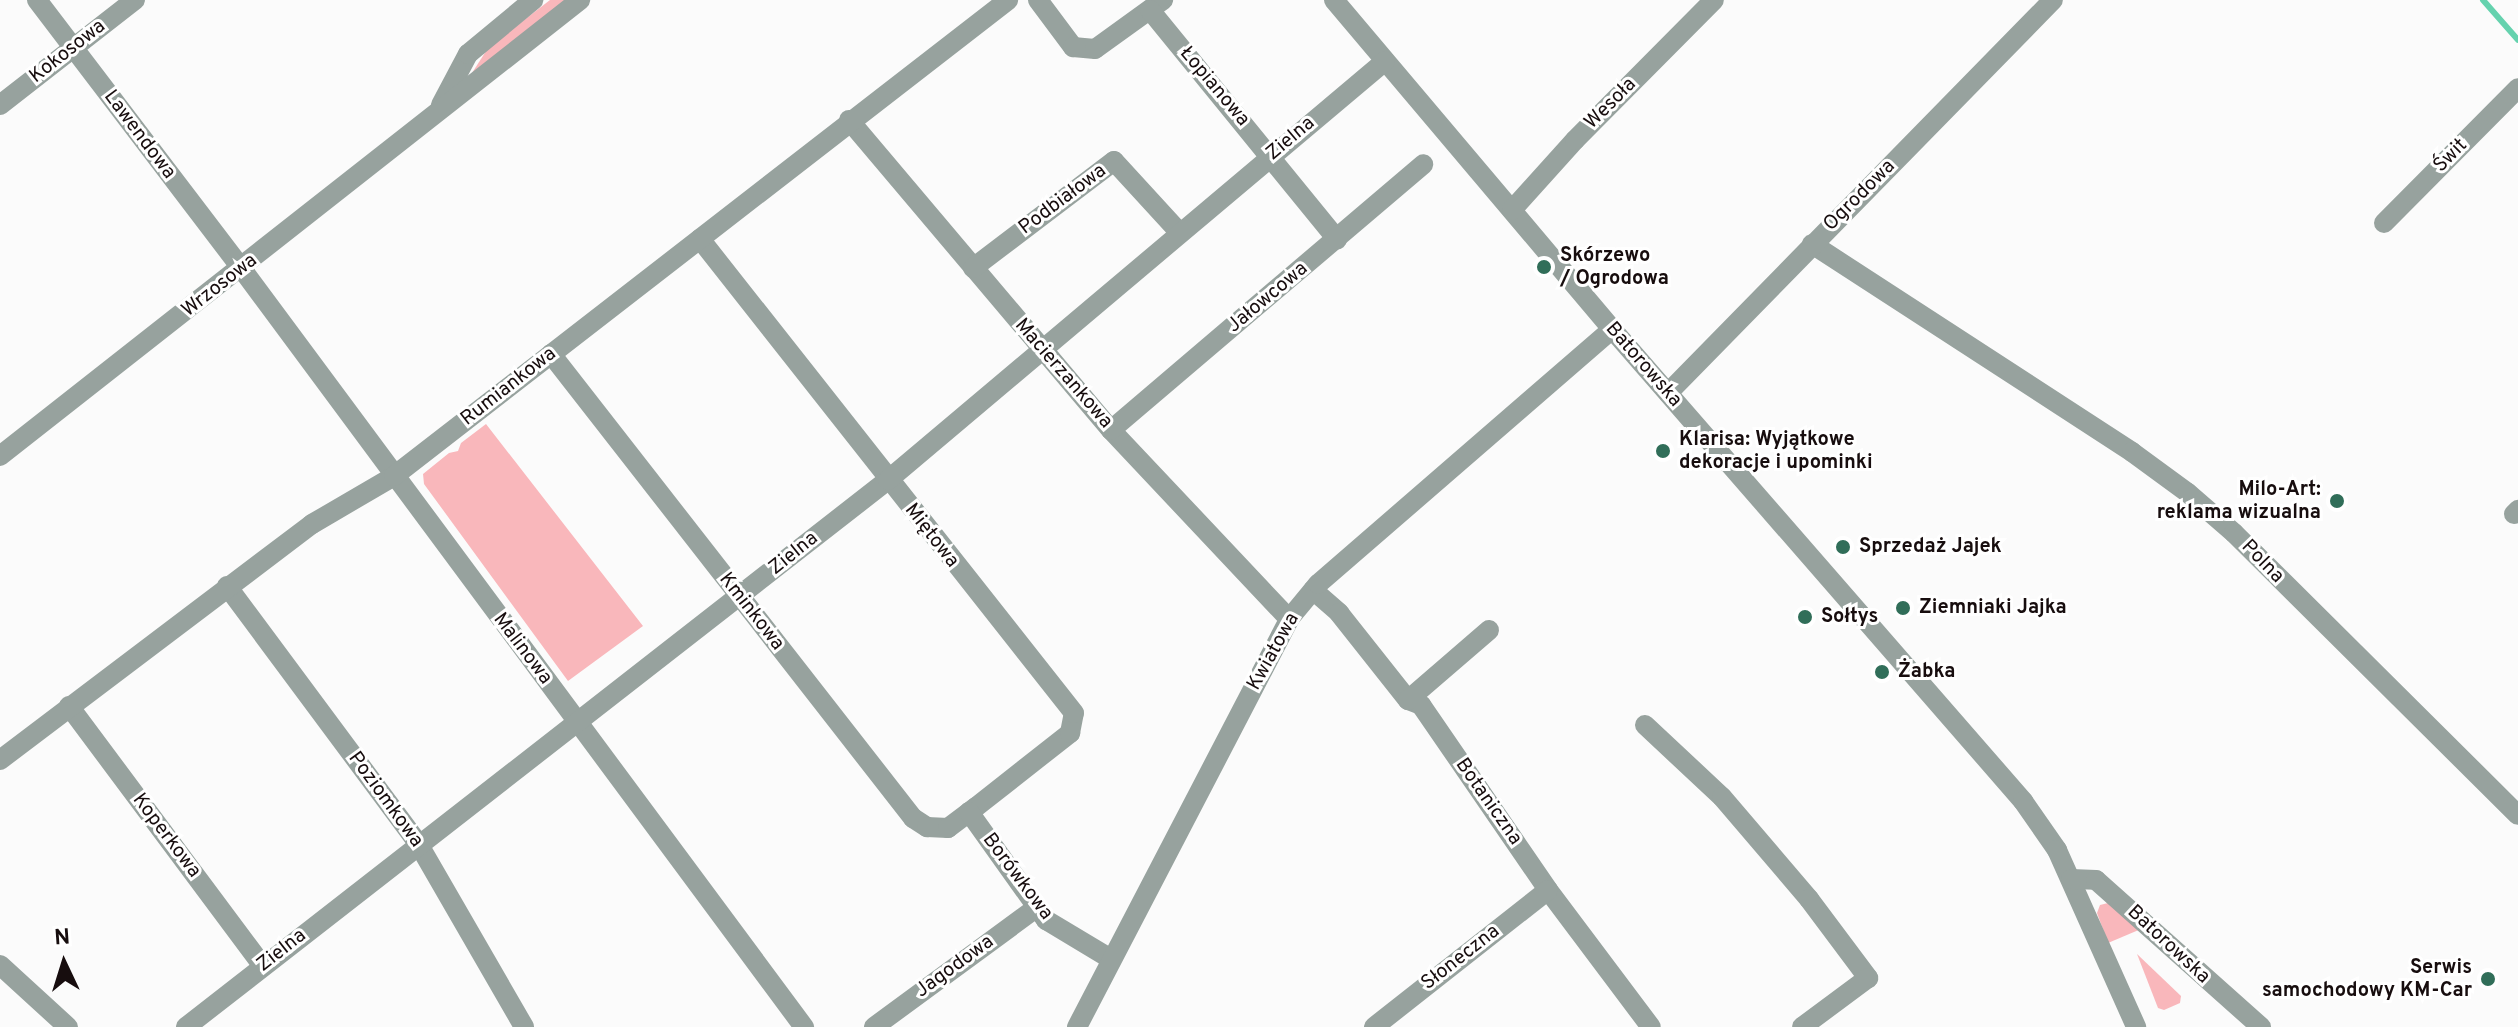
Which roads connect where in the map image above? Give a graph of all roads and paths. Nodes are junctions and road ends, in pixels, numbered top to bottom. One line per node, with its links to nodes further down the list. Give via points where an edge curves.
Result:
1 (37, 0): 11 (street, Lawendowa)
2 (135, 0): 11 (street, Kokosowa)
3 (533, 0): 15 (street, Wrzosowa, via 468,54)
4 (580, 0): 15 (street, Wrzosowa)
5 (1008, 0): 16 (street, Rumiankowa)
6 (1038, 0): 10 (street, via 1073,47 1095,49)
7 (1334, 0): 12 (street, Batorowska)
8 (1714, 0): 19 (street, Wesoła)
9 (2053, 0): 24 (street, Ogrodowa)
10 (1156, 5): 17 (street, Łopianowa)
11 (73, 47): 14 (street, Kokosowa); 26 (street, Lawendowa)
12 (1385, 61): 17 (street, Zielna); 19 (street, Batorowska)
13 (2518, 88): 20 (street, Świt)
14 (0, 105)
15 (437, 112): 26 (street, Wrzosowa)
16 (849, 120): 22 (street, Rumiankowa); 25 (street, Macierzankowa)
17 (1271, 155): 21 (street, Zielna); 23 (street, Łopianowa)
18 (1423, 164): 23 (street, Jałowcowa)
19 (1512, 210): 27 (street, Batorowska)
20 (2384, 223)
21 (1179, 232): 25 (street, Podbiałowa, via 1114,161); 28 (street, Zielna)
22 (700, 239): 29 (street, Rumiankowa); 34 (street, Miętowa)
23 (1337, 239): 31 (street, Jałowcowa)
24 (1812, 244): 30 (street, Ogrodowa); 46 (street, Polna, via 2188,493)
25 (973, 268): 28 (street, Macierzankowa)
26 (242, 269): 32 (street, Wrzosowa); 33 (street, Malinowa)
27 (1612, 329): 30 (street, Batorowska); 36 (street, Kwiatowa)
28 (1043, 352): 31 (street, Macierzankowa); 34 (street, Zielna)
29 (551, 354): 33 (street, Rumiankowa); 37 (street, Kminkowa)
30 (1668, 393): 48 (street, Batorowska, via 2023,801)
31 (1111, 430): 38 (street, Macierzankowa)
32 (0, 456)
33 (394, 476): 35 (street, Rumiankowa, via 312,524); 42 (street, Malinowa)
34 (888, 480): 37 (street, Zielna); 45 (street, Miętowa, via 1074,713 1070,733)
35 (227, 586): 41 (street, Rumiankowa); 47 (street, Poziomkowa)
36 (1313, 590): 38 (street, Kwiatowa); 40 (street, Botaniczna, via 1339,613)
37 (740, 598): 42 (street, Zielna); 45 (street, Kminkowa, via 913,818 938,830)
38 (1289, 619): 51 (street, Kwiatowa)
39 (1489, 630): 40 (street)
40 (1408, 700): 49 (street, Botaniczna, via 1421,705)
41 (69, 706): 44 (street, Rumiankowa); 53 (street, Koperkowa)
42 (576, 722): 47 (street, Zielna); 57 (street, Malinowa)
43 (1645, 725): 62 (street, via 1722,797 1868,978)
44 (0, 760)
45 (969, 812): 50 (street, Borówkowa)
46 (2518, 815)
47 (419, 845): 53 (street, Zielna); 54 (street, Poziomkowa)
48 (2071, 879): 63 (street, Batorowska); 64 (street, Batorowska, via 2096,880)
49 (1548, 890): 60 (street, Słoneczna); 61 (street, Botaniczna)
50 (1036, 908): 51 (street, Borówkowa, via 1057,928); 58 (street, Jagodowa)
51 (1111, 959): 59 (street, Kwiatowa)
52 (0, 965): 55 (street)
53 (263, 966): 56 (street, Zielna)
54 (517, 1024)
55 (68, 1027)
56 (186, 1027)
57 (804, 1027)
58 (874, 1027)
59 (1077, 1027)
60 (1374, 1027)
61 (1651, 1027)
62 (1802, 1027)
63 (2136, 1027)
64 (2261, 1027)

